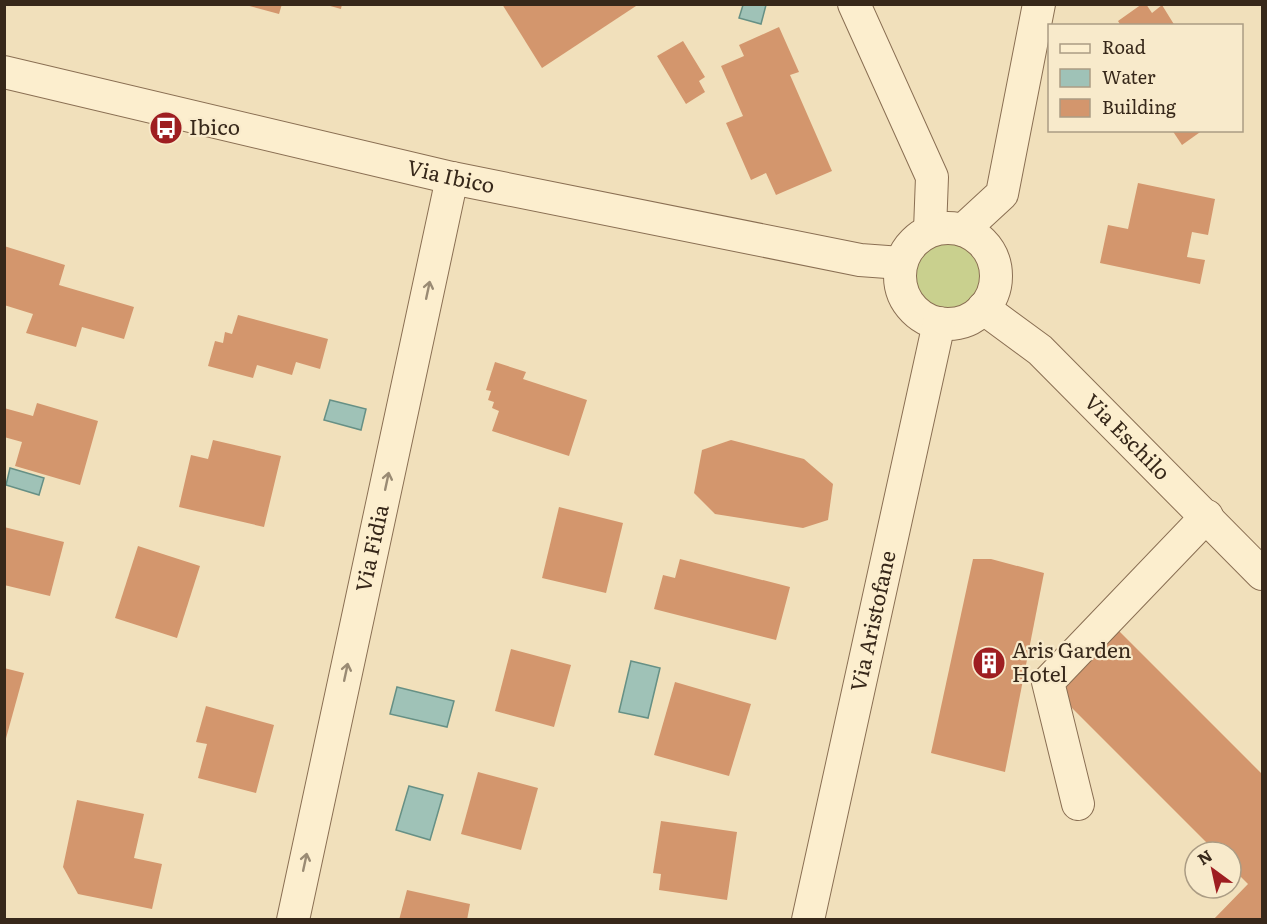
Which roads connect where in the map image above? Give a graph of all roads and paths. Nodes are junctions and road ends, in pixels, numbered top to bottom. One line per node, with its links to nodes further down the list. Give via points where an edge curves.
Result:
1 (854, 4): 5 (street, via 932,177)
2 (1039, 4): 6 (street, via 1002,194)
3 (4, 72): 4 (street, Via Ibico)
4 (452, 178): 7 (street, Via Ibico, via 860,260); 13 (street, Via Fidia, one-way to 4)
5 (930, 230): 6 (street); 7 (street, via 911,243)
6 (963, 230): 8 (street, via 983,242 992,255 995,288)
7 (901, 263): 9 (street, via 900,287 906,301 916,313)
8 (983, 308): 9 (street, via 962,322); 10 (street, Via Eschilo, via 1040,350)
9 (939, 323): 14 (street, Via Aristofane)
10 (1206, 516): 11 (street, Via Eschilo); 12 (street, via 1048,682)
11 (1263, 574)
12 (1078, 804)
13 (293, 920)
14 (808, 920)

